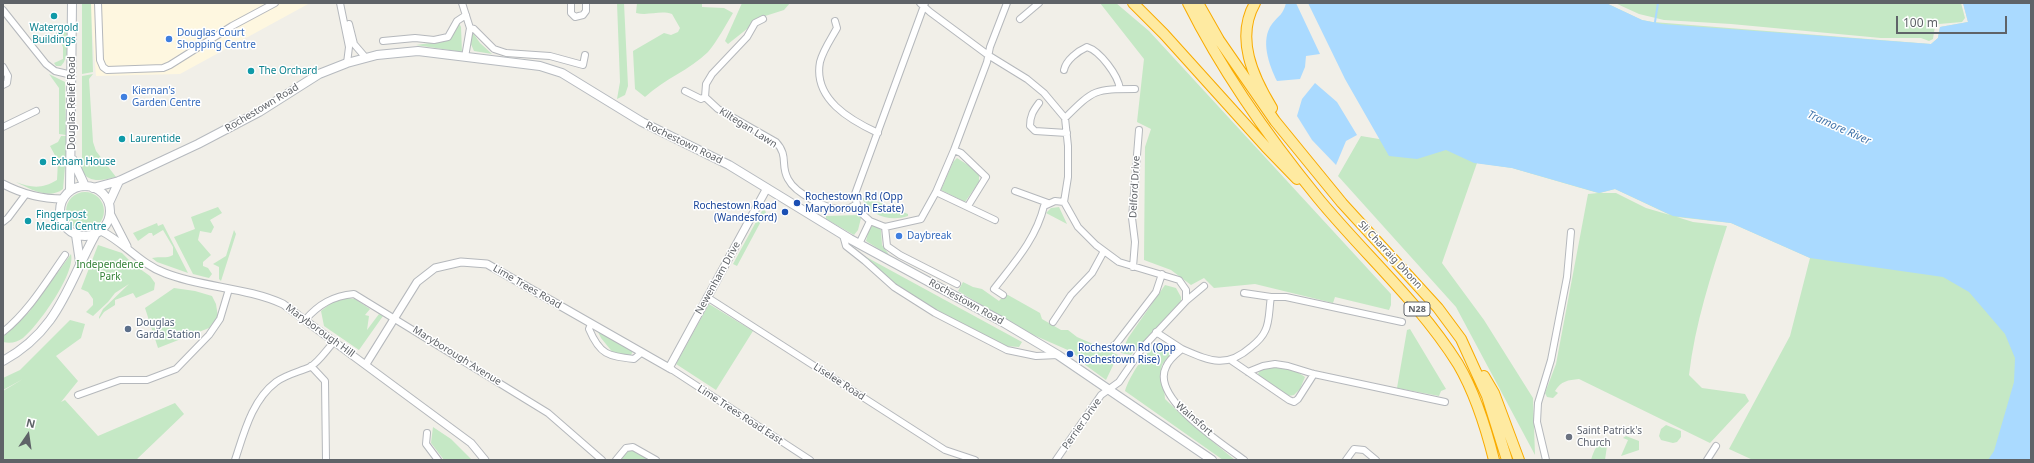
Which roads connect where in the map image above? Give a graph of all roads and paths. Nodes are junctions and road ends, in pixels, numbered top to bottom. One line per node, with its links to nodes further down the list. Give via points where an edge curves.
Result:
1 (72, 3): 30 (main road, Douglas Relief Road)
2 (98, 3): 3 (street, via 100,60 107,70 163,68)
3 (274, 3)
4 (340, 3): 27 (street, via 349,46)
5 (343, 3): 26 (street, via 354,44)
6 (462, 3): 17 (street)
7 (571, 3): 8 (street, via 571,13 575,17 583,15)
8 (586, 3)
9 (1007, 3): 24 (street)
10 (1039, 3): 19 (street)
11 (1133, 3): 55 (highway, N28, via 1281,163)
12 (1188, 3): 55 (highway, N28, via 1234,84)
13 (1198, 3): 43 (highway, N28, via 1219,40 1262,104)
14 (1255, 3): 43 (highway, via 1250,11 1246,32 1247,54 1255,78)
15 (923, 4): 24 (street); 41 (street)
16 (3, 10): 30 (street, via 46,64 54,71)
17 (466, 15): 21 (street); 22 (street, via 457,21 448,37 434,40 415,38)
18 (763, 19): 35 (street, via 755,23 747,37 712,74 706,84)
19 (1020, 20)
20 (834, 21): 41 (street, via 836,28 820,61 821,86 844,115)
21 (470, 28): 23 (street, via 494,49 506,52 550,56 583,65); 25 (street)
22 (382, 41)
23 (585, 55)
24 (988, 55): 38 (street, via 1027,78); 44 (street)
25 (465, 57): 26 (main road, Rochestown Road, via 407,51); 49 (main road, Rochestown Road, via 540,66 562,73 642,122 729,165)
26 (366, 58): 27 (main road, Rochestown Road)
27 (347, 63): 46 (main road, Rochestown Road, via 319,74 259,112 198,144)
28 (3, 67): 31 (street, via 8,76 7,83)
29 (1064, 70): 32 (street, via 1065,65 1081,50 1087,47 1093,49 1117,75)
30 (72, 74): 45 (main road, Douglas Relief Road)
31 (3, 85)
32 (1120, 89): 33 (street); 38 (street, via 1104,89 1092,93)
33 (1135, 89)
34 (685, 91): 35 (street, via 701,99)
35 (705, 97): 60 (street, Kiltegan Lawn, via 718,109 776,142 782,149 787,179 800,192 835,209 855,205)
36 (1039, 103): 42 (street, via 1033,110 1030,126 1035,131)
37 (36, 111): 39 (street)
38 (1065, 118): 42 (street)
39 (3, 127)
40 (1139, 130): 75 (street, Delford Drive, via 1132,218 1135,242)
41 (878, 133): 60 (street, via 855,194)
42 (1067, 133): 57 (street, via 1068,177)
43 (1295, 146): 92 (highway, Sli Charraig Dhonn / N28, via 1342,203 1438,308)
44 (954, 150): 51 (street); 59 (street, via 961,153 986,177)
45 (71, 155): 48 (main road, Douglas Relief Road, via 79,176); 50 (main road, Douglas Relief Road)
46 (119, 180): 48 (main road, Rochestown Road); 56 (main road)
47 (3, 184): 53 (street)
48 (89, 187): 50 (main road); 56 (main road, via 100,191)
49 (767, 188): 69 (main road, Rochestown Road); 83 (street, Newenham Drive)
50 (70, 191): 54 (main road)
51 (936, 192): 59 (street); 65 (street, via 921,220)
52 (1015, 192): 58 (street)
53 (26, 194): 54 (street, via 45,199); 64 (street)
54 (64, 199): 68 (main road, via 60,213 62,220)
55 (1319, 199): 109 (highway, Sli Charraig Dhonn / N28, via 1426,318 1458,365)
56 (109, 202): 61 (main road)
57 (1064, 202): 58 (street); 71 (street, via 1078,227)
58 (1048, 203): 81 (street, via 1044,206 1041,219 1028,245 994,289)
59 (968, 206): 62 (street)
60 (858, 210): 63 (street)
61 (110, 213): 67 (main road, via 106,226); 72 (street, Maryborough Hill)
62 (995, 220)
63 (870, 221): 65 (street); 70 (street)
64 (3, 222)
65 (885, 227): 77 (street, via 887,246)
66 (1571, 232): 129 (street, via 1566,277 1551,360 1538,403 1537,422)
67 (98, 233): 68 (main road); 72 (street, Maryborough Hill); 74 (main road)
68 (76, 235): 74 (main road)
69 (843, 235): 70 (main road, Rochestown Road); 97 (street, via 846,246 894,287 935,313 1007,350 1036,356)
70 (858, 244): 97 (main road, Rochestown Road, via 1001,321)
71 (1104, 250): 75 (street, via 1119,262); 87 (street, via 1092,273 1071,295)
72 (131, 251): 79 (street, Maryborough Hill, via 145,264 167,274)
73 (65, 255): 90 (street, via 32,302)
74 (80, 262): 98 (main road, via 57,312 41,332)
75 (1133, 267): 76 (street)
76 (1162, 274): 84 (street, via 1178,280 1186,290); 94 (street, via 1156,292)
77 (957, 284)
78 (1204, 286): 84 (street, Perrier Drive)
79 (229, 289): 86 (street, Maryborough Hill, via 274,300); 106 (street, via 220,319 210,335 176,369 147,380 120,380)
80 (1244, 293): 82 (street)
81 (1003, 295)
82 (1271, 297): 88 (street, via 1286,297); 99 (street, via 1266,330 1258,341)
83 (707, 298): 102 (street, Newenham Drive); 119 (street, Liselee Road, via 945,450)
84 (1186, 301): 91 (street, Perrier Drive)
85 (396, 318): 86 (street, Maryborough Avenue, via 354,294 339,295 324,302); 89 (street, Lime Trees Road, via 417,282 435,268 461,262 487,264); 100 (street, Lime Trees Road); 115 (street, Maryborough Avenue, via 548,413)
86 (305, 320): 93 (street, Maryborough Hill)
87 (1054, 322)
88 (1402, 322)
89 (591, 324): 96 (street, Lime Trees Road); 96 (street, via 589,329 594,339 602,350 612,356 634,359)
90 (3, 332)
91 (1156, 332): 95 (street); 105 (street, Perrier Drive, via 1119,382)
92 (1461, 339): 127 (highway, Sli Charraig Dhonn / N28, via 1487,396); 128 (highway, via 1494,393)
93 (334, 342): 100 (street, Maryborough Hill); 101 (street)
94 (1113, 346)
95 (1182, 349): 99 (street, via 1206,359); 122 (street, Wainsfort, via 1172,357 1165,368 1165,384 1172,401)
96 (641, 353): 102 (street, Lime Trees Road)
97 (1058, 355): 105 (main road, Rochestown Road)
98 (5, 358)
99 (1232, 361): 103 (street)
100 (366, 364): 114 (street, Maryborough Hill, via 471,443)
101 (311, 366): 111 (street, via 291,373 276,382 264,394 253,411); 112 (street, via 325,381)
102 (670, 369): 118 (street, Lime Trees Road East)
103 (1248, 372): 104 (street, via 1275,364); 104 (street, via 1294,402)
104 (1314, 374): 107 (street)
105 (1109, 389): 120 (street, Perrier Drive, via 1101,395); 121 (main road, Rochestown Road)
106 (78, 395)
107 (1445, 402)
108 (427, 432): 113 (street, via 426,444)
109 (1488, 437): 125 (highway); 126 (highway, Sli Charraig Dhonn / N28)
110 (1716, 446): 130 (street)
111 (235, 460)
112 (326, 460)
113 (438, 460)
114 (485, 460)
115 (602, 460)
116 (616, 460): 117 (street, via 626,448 633,447)
117 (656, 460)
118 (810, 460)
119 (975, 460)
120 (1056, 460)
121 (1212, 460)
122 (1244, 460)
123 (1346, 460): 124 (street, via 1354,449 1364,450)
124 (1376, 460)
125 (1490, 460)
126 (1494, 460)
127 (1507, 460)
128 (1519, 460)
129 (1546, 460)
130 (1707, 460)

